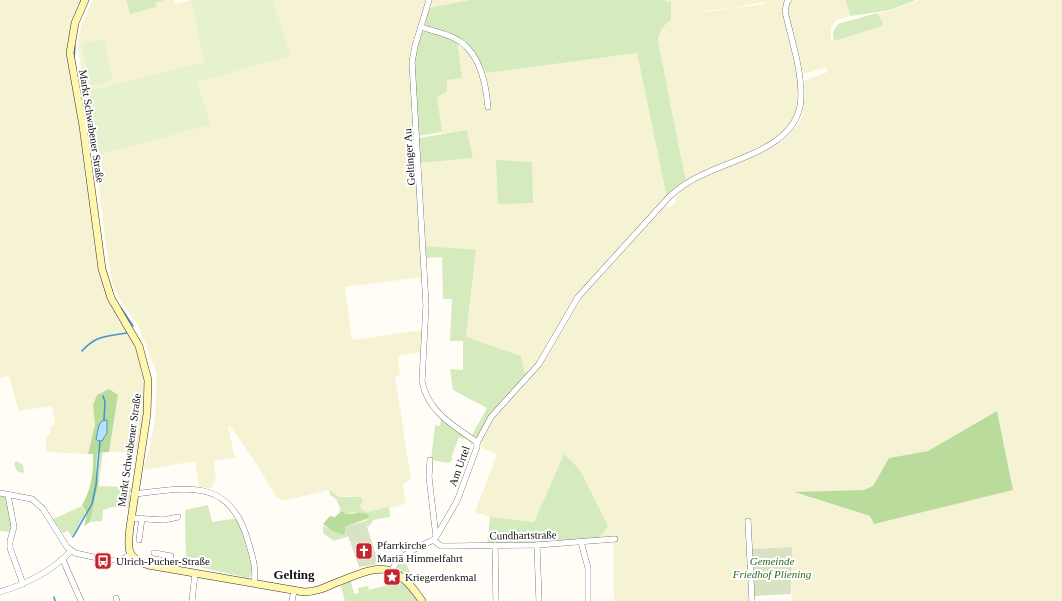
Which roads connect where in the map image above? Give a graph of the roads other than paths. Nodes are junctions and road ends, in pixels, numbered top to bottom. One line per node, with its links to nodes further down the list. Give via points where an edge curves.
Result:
1 (85, 0): 10 (main road, Markt Schwabener Straße, via 75,23 70,53 101,262 111,298 139,346 148,380 147,414)
2 (429, 0): 4 (street, Geltinger Au)
3 (789, 0): 7 (street, via 785,11 801,95 800,112 794,124 774,143 700,175 669,197 578,297 539,364 491,416)
4 (422, 27): 5 (street, via 454,37 467,48 483,75); 6 (street, Geltinger Au, via 415,46 412,70)
5 (488, 107)
6 (426, 316): 7 (street, Am Urtel, via 422,376 425,392 441,416)
7 (477, 443): 16 (street, Am Urtel, via 476,452 457,500)
8 (430, 460): 16 (street)
9 (0, 493): 11 (street)
10 (134, 494): 13 (main road, Markt Schwabener Straße); 29 (street, via 200,490 214,493 240,520 247,536 253,563)
11 (8, 495): 22 (street, via 32,499 43,509); 30 (street, via 14,527 10,548)
12 (178, 517): 14 (street, via 164,520)
13 (131, 518): 14 (street); 24 (main road, Markt Schwabener Straße)
14 (142, 518): 18 (street)
15 (748, 521): 40 (street)
16 (434, 538): 20 (street, Cundhartstraße, via 441,546); 27 (street, via 401,558)
17 (615, 539): 19 (street, Cundhartstraße)
18 (139, 540)
19 (581, 542): 21 (street, Cundhartstraße); 39 (street, via 588,568)
20 (495, 545): 21 (street, Cundhartstraße); 37 (street)
21 (537, 546): 38 (street)
22 (71, 551): 24 (street, via 109,560 121,560); 25 (street)
23 (154, 553): 26 (street, via 172,556)
24 (131, 554): 26 (main road, via 140,563)
25 (63, 560): 30 (street); 33 (street)
26 (170, 568): 28 (main road)
27 (392, 571): 31 (main road, via 374,569 320,590); 36 (main road, via 410,584)
28 (195, 573): 29 (main road); 34 (street)
29 (254, 583): 31 (main road)
30 (23, 584): 32 (street)
31 (294, 591): 35 (street)
32 (0, 592)
33 (81, 601)
34 (192, 601)
35 (292, 601)
36 (422, 601)
37 (496, 601)
38 (539, 601)
39 (588, 601)
40 (752, 601)

